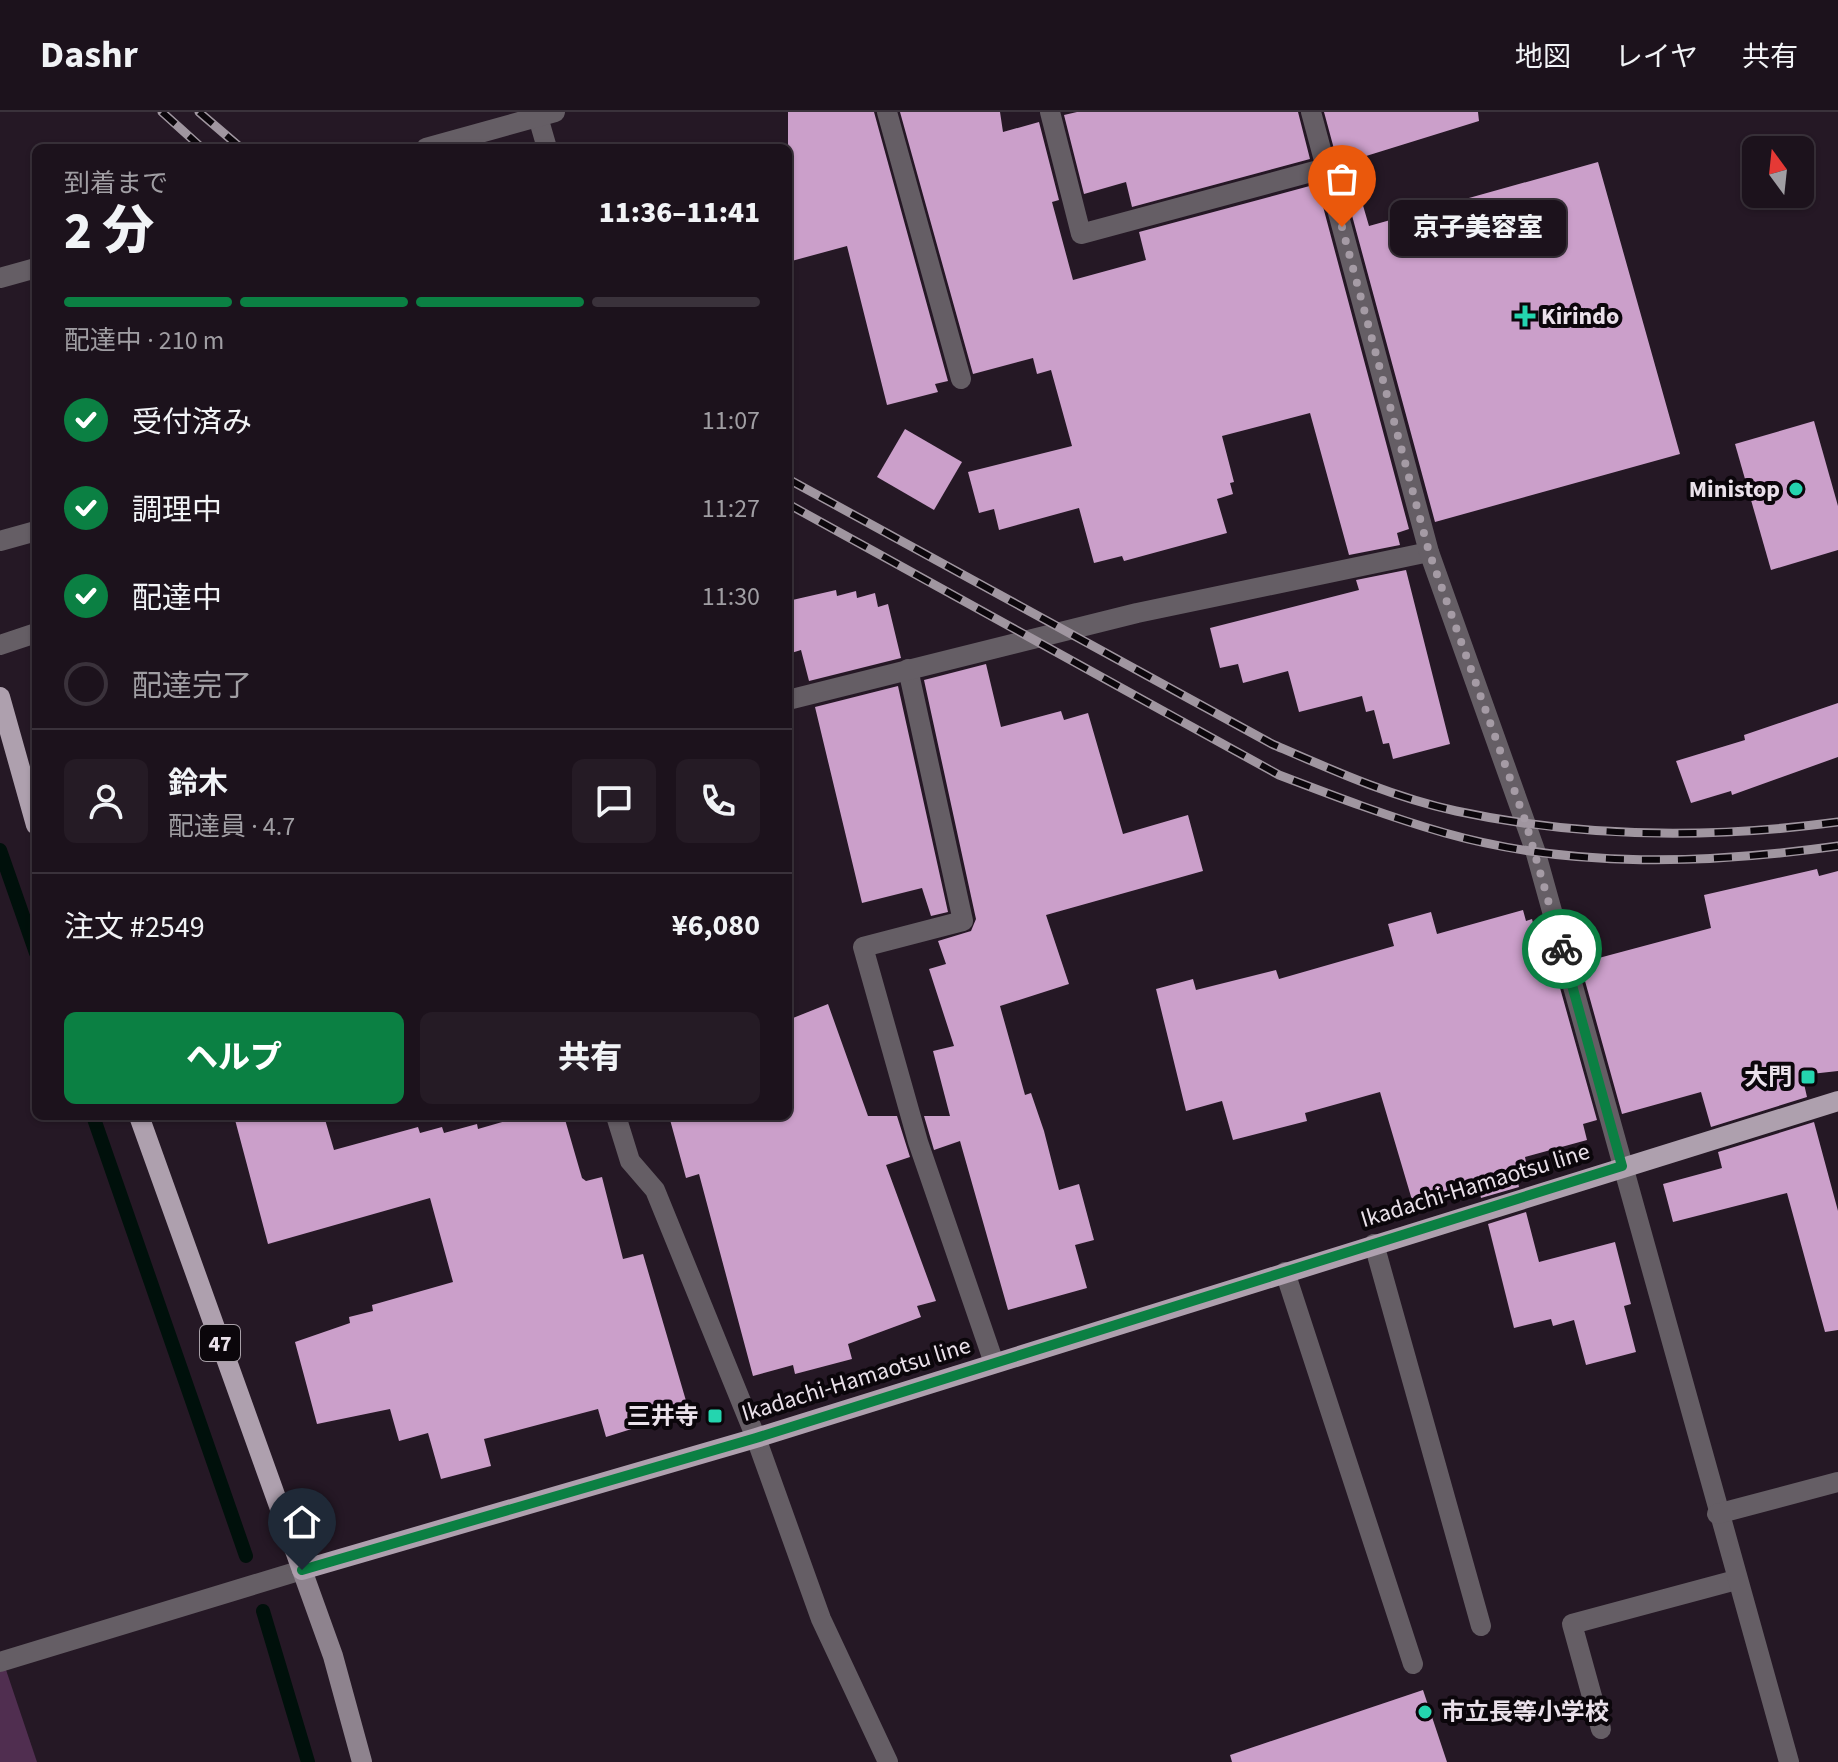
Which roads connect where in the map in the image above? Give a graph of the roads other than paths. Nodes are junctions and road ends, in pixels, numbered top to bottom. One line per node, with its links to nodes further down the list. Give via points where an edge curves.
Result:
1 (887, 112): 10 (street)
2 (1050, 112): 7 (street, via 1081,234)
3 (1311, 112): 7 (street)
4 (546, 114): 5 (street); 6 (street)
5 (440, 144)
6 (547, 144)
7 (1326, 168): 13 (street)
8 (32, 269): 9 (street)
9 (0, 278)
10 (961, 379)
11 (32, 532): 12 (street)
12 (0, 541)
13 (1429, 552): 16 (street, via 1137,613); 23 (street, via 1535,850)
14 (32, 634): 15 (street)
15 (0, 645)
16 (908, 669): 18 (street); 26 (street, via 963,921 863,947 918,1142)
17 (0, 697): 19 (main road)
18 (792, 699)
19 (32, 811)
20 (1838, 1101): 23 (main road, Ikadachi-Hamaotsu line)
21 (140, 1120): 30 (main road, 47)
22 (617, 1120): 27 (street, via 630,1161 655,1190)
23 (1622, 1166): 24 (main road, Ikadachi-Hamaotsu line); 29 (street)
24 (1374, 1244): 25 (main road, Ikadachi-Hamaotsu line); 32 (street)
25 (1285, 1272): 26 (main road, Ikadachi-Hamaotsu line); 34 (street)
26 (994, 1363): 27 (main road, Ikadachi-Hamaotsu line)
27 (756, 1438): 30 (main road, Ikadachi-Hamaotsu line); 37 (street, via 821,1619)
28 (1838, 1482): 29 (street)
29 (1717, 1514): 31 (street)
30 (302, 1570): 33 (street); 36 (street)
31 (1736, 1580): 35 (street, via 1572,1624); 38 (street)
32 (1481, 1626)
33 (0, 1662)
34 (1413, 1664)
35 (1601, 1729)
36 (362, 1762)
37 (888, 1762)
38 (1789, 1762)

